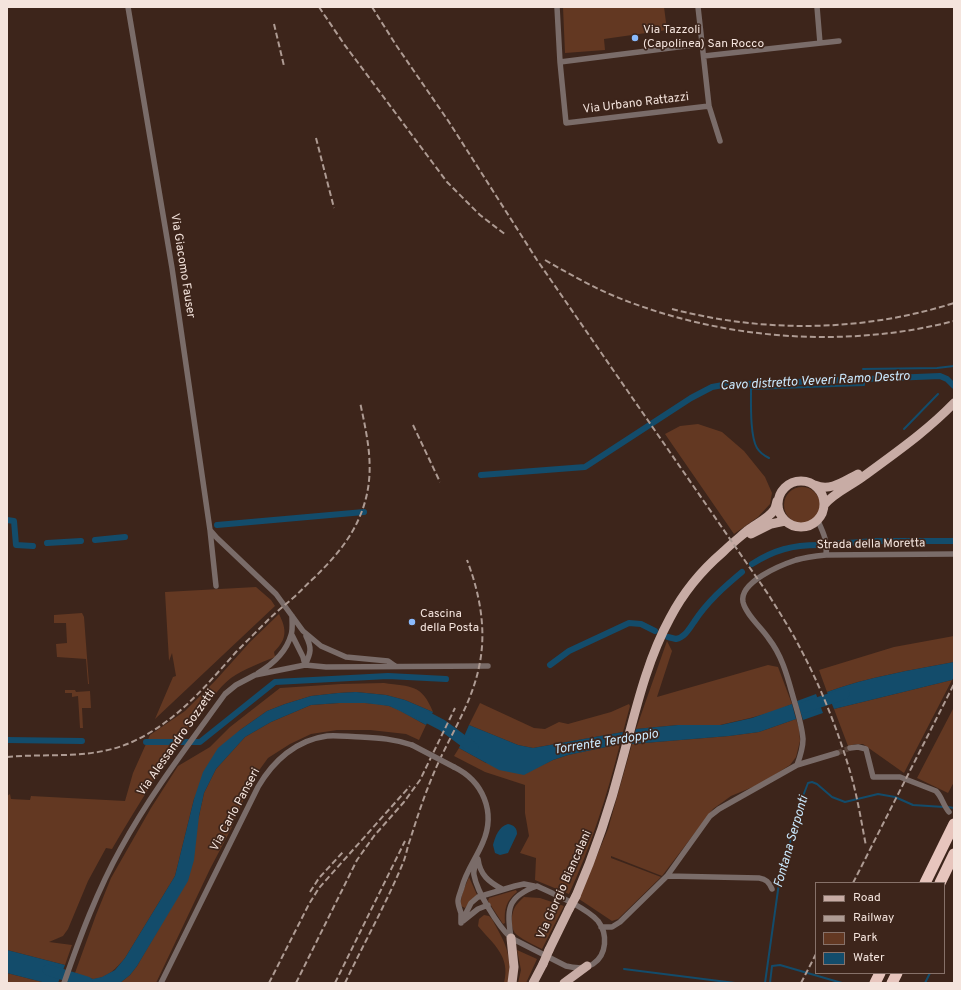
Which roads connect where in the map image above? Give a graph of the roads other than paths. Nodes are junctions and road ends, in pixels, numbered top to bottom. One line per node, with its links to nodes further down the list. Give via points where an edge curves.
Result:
1 (128, 7): 19 (street, Via Giacomo Fauser, via 170,261)
2 (557, 7): 9 (street)
3 (698, 7): 7 (street)
4 (817, 7): 6 (street)
5 (839, 41): 6 (street)
6 (820, 43): 8 (street)
7 (702, 44): 8 (street); 9 (street)
8 (704, 56): 10 (street)
9 (560, 62): 10 (street, Via Urbano Rattazzi, via 566,123)
10 (709, 106): 11 (street)
11 (720, 141)
12 (954, 403): 13 (main road, via 919,435)
13 (878, 465): 14 (main road, via 831,487); 16 (main road, via 858,481 835,494)
14 (814, 485): 15 (main road, via 799,481 791,483 785,487); 16 (main road, via 820,490)
15 (777, 501): 17 (main road, via 780,516); 20 (main road, via 774,510)
16 (824, 505): 18 (main road, via 824,511)
17 (784, 521): 18 (main road, via 797,528 805,528); 20 (main road, via 767,525)
18 (818, 521): 22 (street, via 825,538)
19 (210, 530): 23 (street, Via Giacomo Fauser); 24 (street, via 276,594)
20 (737, 541): 54 (main road, Via Giorgio Biancalani, bridge, via 695,581 677,606 658,643 641,691 611,805 591,861)
21 (954, 554): 22 (street, Strada della Moretta)
22 (826, 555): 33 (street, Strada della Moretta, via 797,560 773,570 751,584 743,595 744,607 779,654 794,700 802,727 803,741)
23 (216, 586)
24 (292, 615): 25 (street); 26 (street)
25 (306, 634): 27 (street, via 311,649); 28 (street, via 321,646 346,657 388,661)
26 (292, 635): 27 (street); 30 (street, via 284,652)
27 (305, 665): 28 (street, Via Alessandro Sozzetti); 30 (street, Via Alessandro Sozzetti)
28 (395, 666): 29 (street, Via Alessandro Sozzetti)
29 (488, 666)
30 (255, 675): 51 (street, Via Alessandro Sozzetti, via 225,694 167,773 120,848 96,899)
31 (850, 748): 34 (street, via 858,746 866,749 873,777 900,777 936,791)
32 (838, 752): 33 (street)
33 (797, 765): 38 (street, via 710,816)
34 (946, 809)
35 (954, 824): 39 (highway)
36 (478, 854): 42 (street, via 479,864 486,879); 44 (street, Via Carlo Panseri, via 474,873); 46 (street, Via Carlo Panseri, via 462,884 458,902); 52 (street, Via Carlo Panseri, bridge, via 488,823 487,810 485,800 468,775 412,745 384,738 327,736 308,741 293,748 266,773)
37 (954, 854): 40 (highway)
38 (667, 876): 43 (street, via 759,878 769,883); 47 (street, via 620,922 612,927)
39 (925, 882)
40 (940, 882)
41 (537, 886): 42 (street, via 524,884); 47 (street, via 589,913); 48 (street, via 525,890 510,905 508,914)
42 (502, 889): 44 (street)
43 (772, 889)
44 (482, 895): 45 (street, Via Carlo Panseri); 46 (street, via 471,903)
45 (488, 905): 46 (street, via 478,908); 48 (street, Via Carlo Panseri)
46 (461, 923)
47 (601, 927): 49 (street, via 605,941 604,951 599,959)
48 (511, 938): 49 (street, via 566,966); 53 (main road, via 514,967)
49 (587, 966): 55 (main road)
50 (880, 974): 56 (highway)
51 (64, 983)
52 (161, 983)
53 (512, 983)
54 (533, 983)
55 (564, 983)
56 (875, 983)

